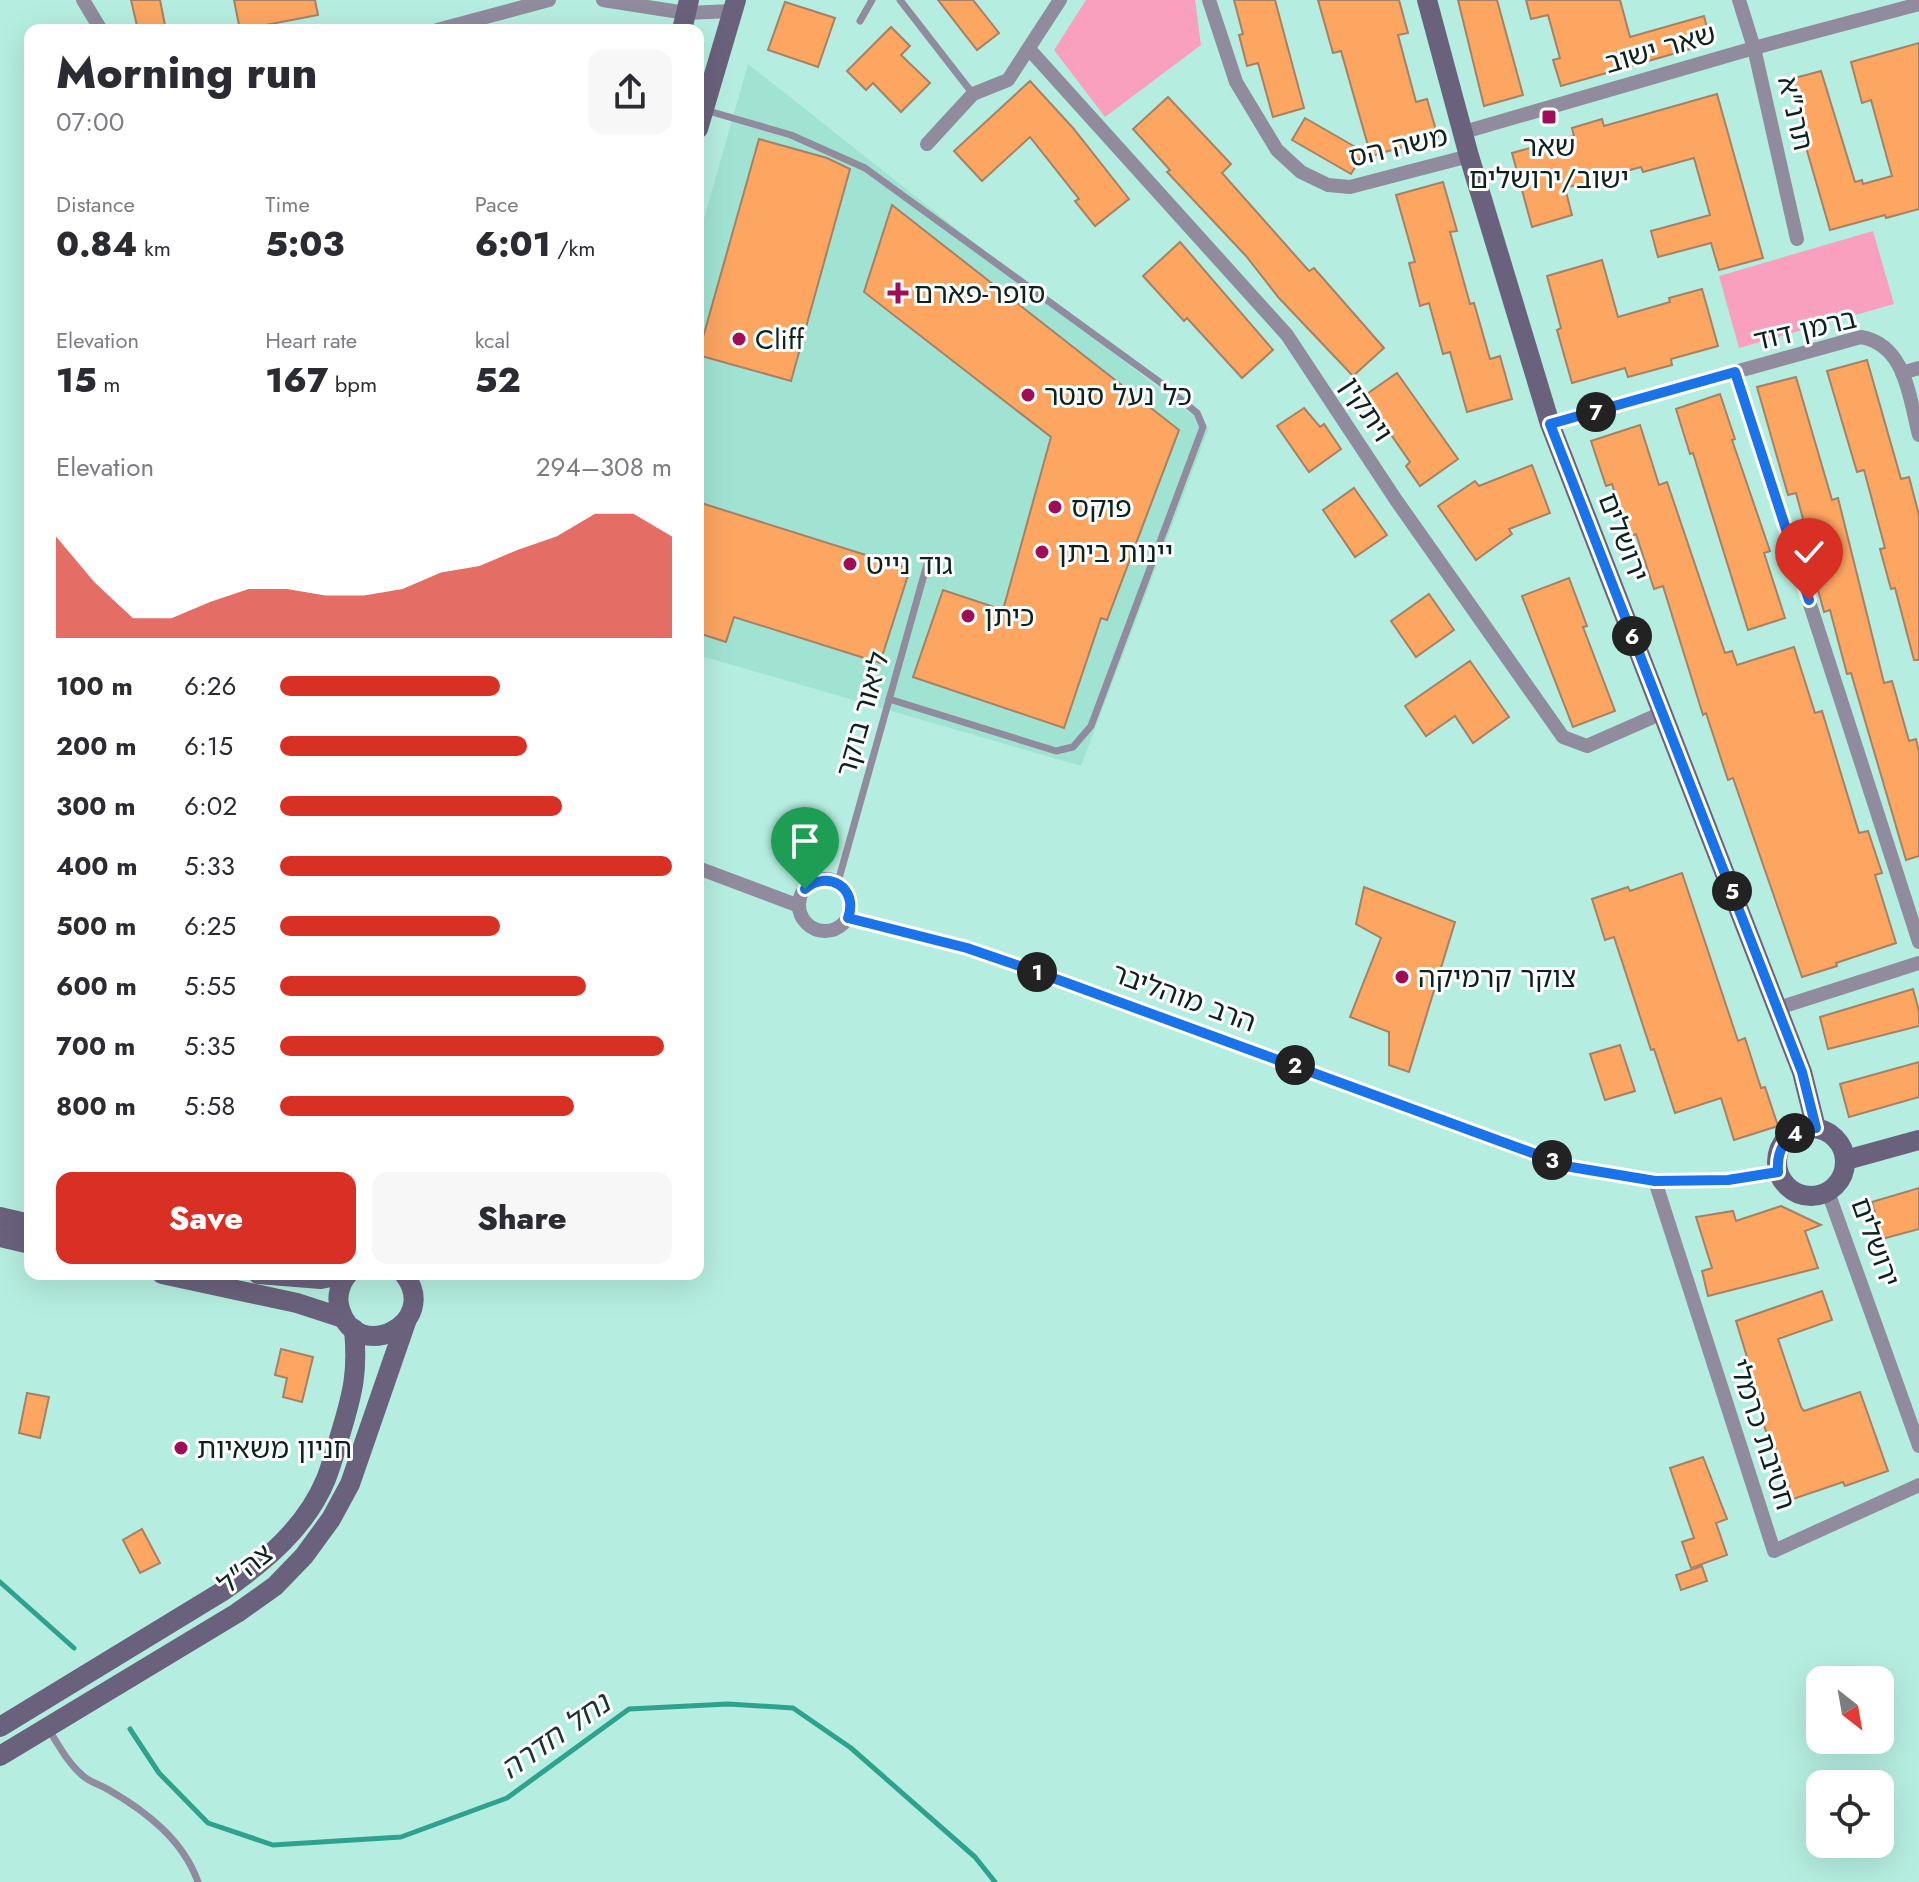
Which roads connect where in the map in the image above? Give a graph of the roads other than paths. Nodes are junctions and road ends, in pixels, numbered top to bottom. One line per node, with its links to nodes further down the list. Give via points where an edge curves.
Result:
1 (83, 0): 15 (street)
2 (549, 0): 16 (street)
3 (603, 0): 13 (street)
4 (714, 0): 12 (street)
5 (872, 0): 14 (lane)
6 (900, 0): 19 (lane)
7 (1060, 0): 18 (street)
8 (1209, 0): 24 (street, משה הס, via 1236,82 1277,150 1301,172 1328,185 1350,187)
9 (1427, 0): 22 (street, ירושלים)
10 (1739, 0): 17 (street, תרנ"א)
11 (1919, 4): 17 (street, שאר ישוב)
12 (734, 5): 13 (street); 20 (street)
13 (686, 14)
14 (860, 21)
15 (97, 24)
16 (459, 24)
17 (1754, 48): 22 (street, שאר ישוב); 25 (street, תרנ"א)
18 (1029, 49): 19 (street, via 1008,80); 33 (street, ויתקין, via 1287,335 1563,737 1587,746)
19 (973, 94): 23 (street)
20 (704, 110)
21 (704, 120): 32 (lane, via 791,135 865,168 1161,383 1197,413 1203,427 1091,726 1073,747 1056,751)
22 (1464, 132): 24 (street, ירושלים)
23 (927, 144)
24 (1469, 156): 29 (street, ירושלים)
25 (1797, 239)
26 (1919, 368): 28 (street)
27 (1735, 372): 28 (street, ברמן דוד, via 1861,337 1884,345); 29 (street, ברמן דוד); 38 (street)
28 (1902, 373): 30 (street, ברמן דוד)
29 (1550, 424): 33 (street, ירושלים)
30 (1919, 435)
31 (929, 557): 32 (lane, ליאור בוקר)
32 (889, 699): 35 (lane, ליאור בוקר)
33 (1662, 713): 40 (street, ירושלים)
34 (704, 870): 36 (street)
35 (838, 882): 36 (street, via 812,883); 37 (street, via 849,894)
36 (799, 906): 37 (street, via 805,922 819,931 836,929)
37 (848, 918): 45 (street, הרב מוהליבר, via 1034,971 1571,1167)
38 (1919, 942)
39 (1919, 963): 40 (street)
40 (1778, 1008): 41 (street, ירושלים)
41 (1816, 1128): 43 (street, via 1837,1139); 44 (street, via 1786,1140)
42 (1919, 1140): 43 (street)
43 (1846, 1160): 46 (street, via 1841,1179)
44 (1778, 1172): 45 (street, הרב מוהליבר, via 1728,1180); 46 (street, via 1798,1194)
45 (1655, 1181): 57 (street, חטיבת כרמלי, via 1774,1551)
46 (1828, 1192): 56 (street, ירושלים)
47 (0, 1217): 48 (street)
48 (24, 1223)
49 (0, 1237): 50 (street)
50 (24, 1243)
51 (190, 1280): 55 (street, via 297,1303)
52 (344, 1280): 55 (street, צה"ל, via 338,1301)
53 (407, 1280): 54 (street, צה"ל, via 413,1301)
54 (406, 1322): 55 (street, via 387,1335 375,1336); 59 (street, צה"ל, via 350,1484 304,1556 275,1586 237,1613)
55 (348, 1324): 58 (street, צה"ל, via 357,1364 354,1389 326,1480 287,1538 223,1591)
56 (1919, 1446)
57 (1919, 1485)
58 (0, 1727)
59 (48, 1728): 60 (street, צה"ל); 61 (lane, via 84,1778 143,1811 174,1839)
60 (0, 1756)
61 (198, 1882)

